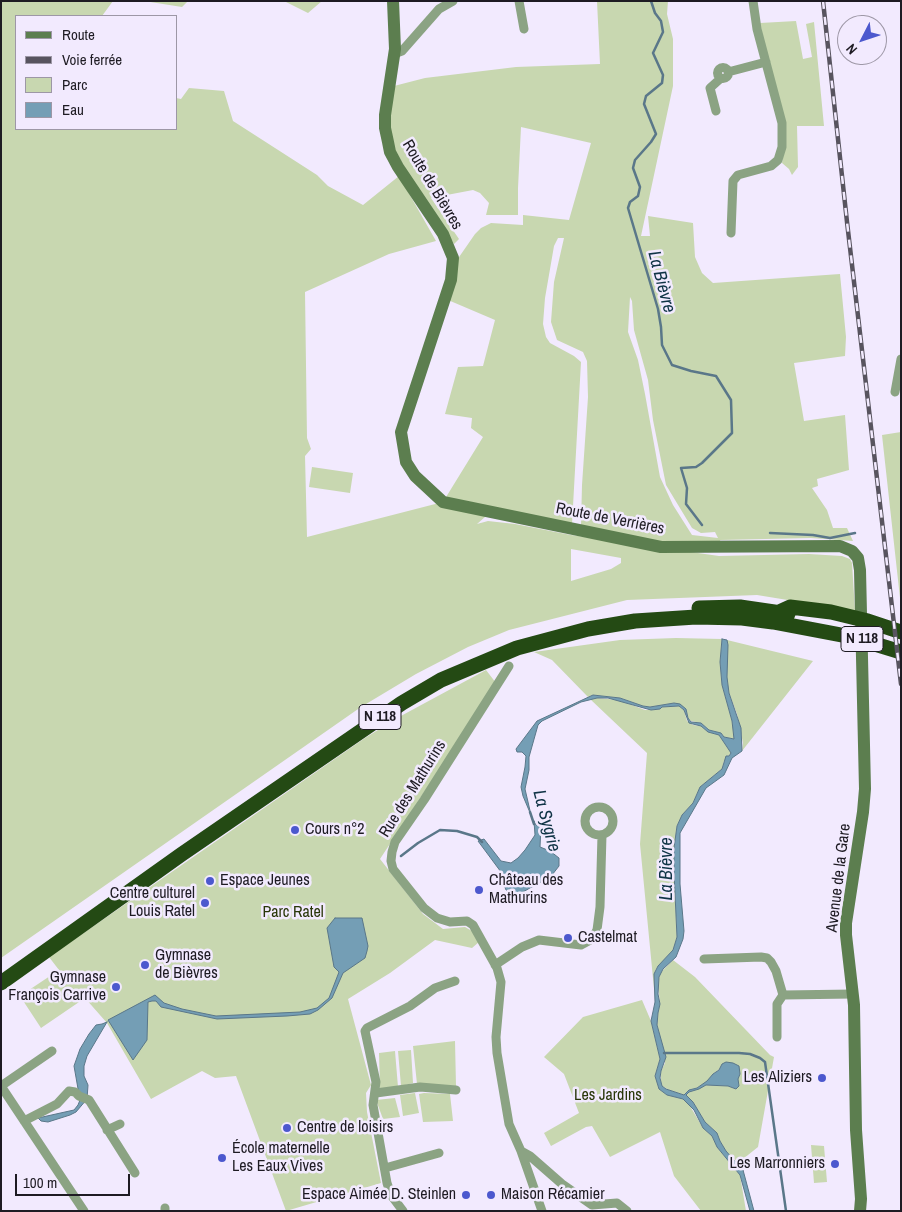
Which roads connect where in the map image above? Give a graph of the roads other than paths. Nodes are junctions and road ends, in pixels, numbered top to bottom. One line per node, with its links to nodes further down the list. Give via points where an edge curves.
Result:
1 (393, 1): 6 (street, Route de Bièvres)
2 (453, 1): 6 (street, via 439,9 402,51)
3 (519, 1): 5 (street)
4 (753, 1): 7 (street)
5 (524, 29)
6 (394, 54): 12 (street, Route de Bièvres, via 384,115 390,152 443,234 453,258 451,280 401,432 406,462)
7 (766, 62): 8 (street, via 728,72 726,78 720,78 710,88); 9 (street, via 782,123 782,148 778,160 771,166 738,175 733,181)
8 (716, 111)
9 (731, 233)
10 (901, 359): 11 (street)
11 (895, 392)
12 (428, 490): 13 (street, Route de Verrières, via 443,502 661,547 840,546)
13 (852, 551): 25 (street, Avenue de la Gare, via 858,558 860,570 865,765 863,812 846,923)
14 (829, 622): 15 (highway, via 868,621); 16 (highway, N 118); 17 (highway, N 118, via 852,636); 22 (highway, N 118, via 790,607 779,612 740,607 667,609 613,615 539,631 476,653 394,696); 24 (highway, N 118, via 773,622 742,618 635,621 544,639 482,662 441,680 402,703)
15 (901, 632)
16 (901, 642)
17 (901, 652)
18 (509, 666): 21 (street, Rue des Mathurins, via 395,842 391,861 393,869 424,908 437,918 473,925)
19 (602, 835): 21 (street, via 600,907 597,930 592,939 581,945 539,940)
20 (704, 959): 26 (street, via 767,958 774,966)
21 (495, 965): 35 (street, Rue des Mathurins, via 501,982 497,1053 509,1124)
22 (1, 971)
23 (455, 981): 31 (street, via 435,988 410,1006 367,1028)
24 (1, 983)
25 (853, 994): 26 (street); 43 (street, Avenue de la Gare)
26 (783, 995): 27 (street, via 776,1004)
27 (777, 1037)
28 (52, 1051): 29 (street)
29 (1, 1086): 32 (street)
30 (456, 1090): 31 (street, via 420,1088)
31 (376, 1093): 37 (street, via 373,1106)
32 (24, 1121): 34 (street, via 57,1104 70,1090 89,1100); 39 (street)
33 (120, 1124): 34 (street)
34 (107, 1130): 38 (street)
35 (521, 1151): 41 (street, Rue des Mathurins); 42 (street, via 592,1205 618,1203)
36 (439, 1153): 37 (street)
37 (385, 1168): 40 (street, via 391,1195)
38 (135, 1172)
39 (84, 1211)
40 (403, 1211)
41 (542, 1211)
42 (627, 1211)
43 (860, 1211)

